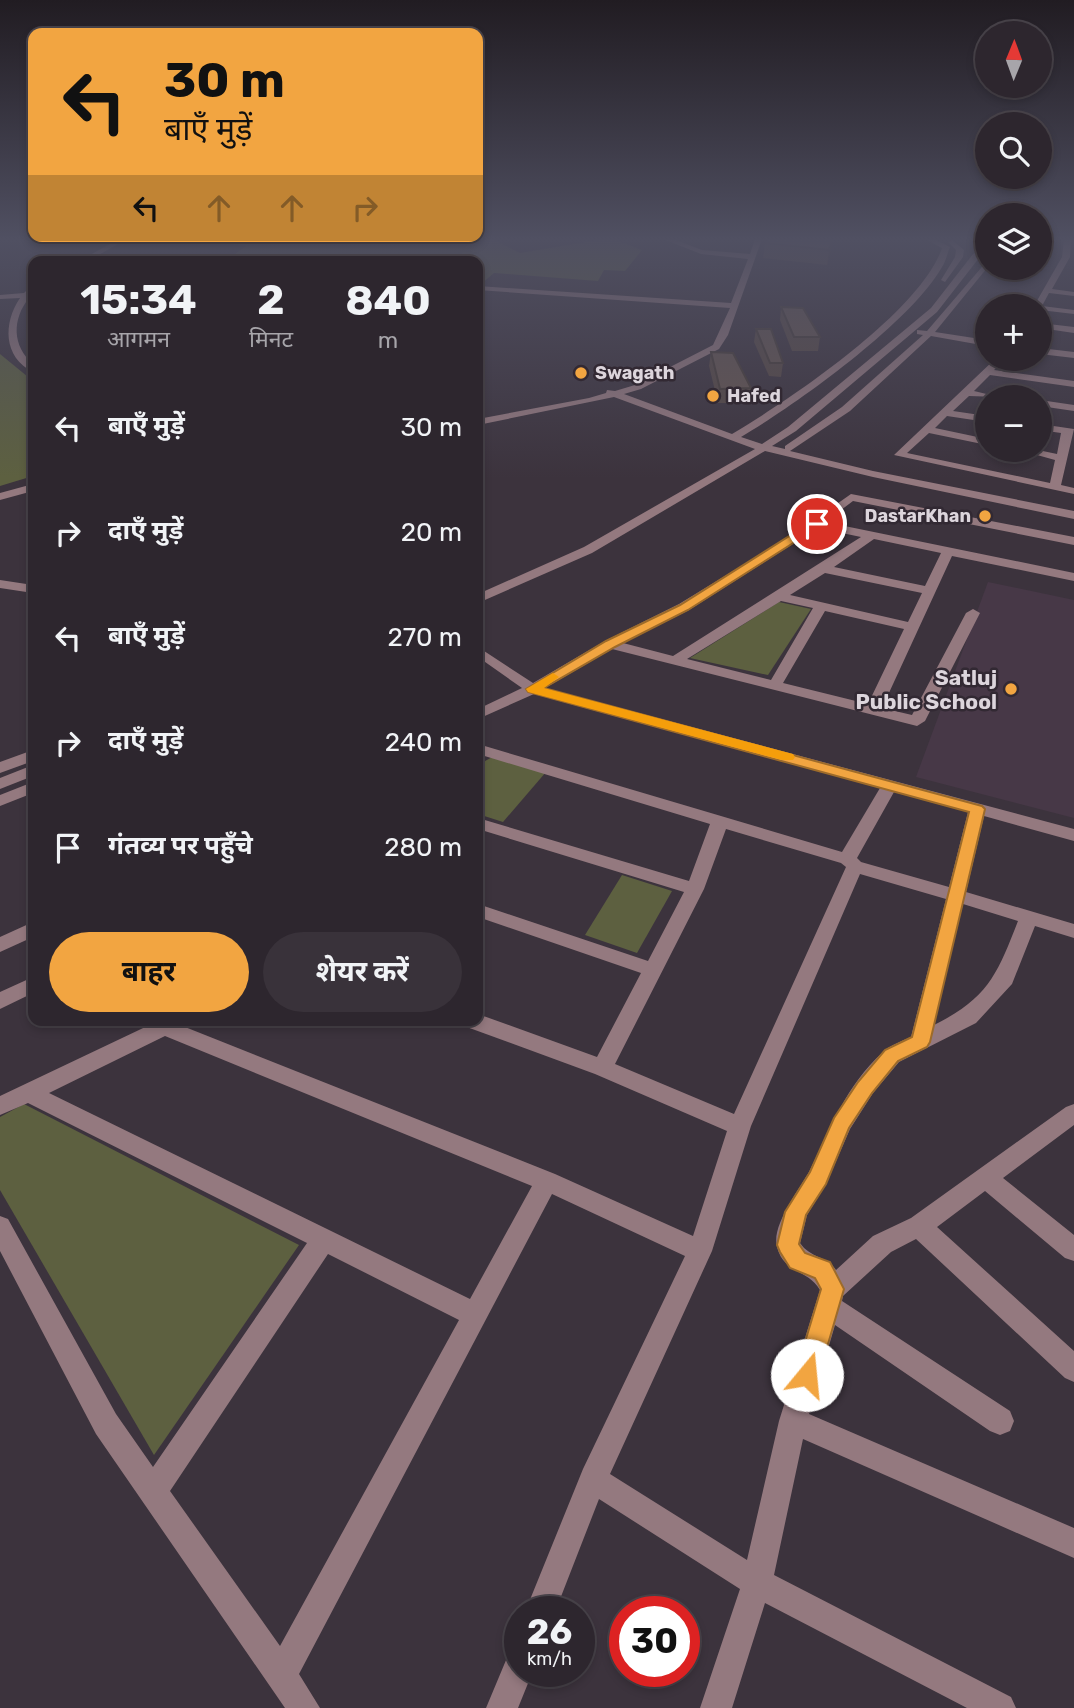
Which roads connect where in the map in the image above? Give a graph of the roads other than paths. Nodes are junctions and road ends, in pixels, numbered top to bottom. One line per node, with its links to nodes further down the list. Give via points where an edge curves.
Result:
1 (14, 319): 16 (street, via 11,341)
2 (20, 319): 15 (street, via 19,341)
3 (726, 319): 19 (street, via 716,347 638,387)
4 (891, 319): 30 (street, via 819,380)
5 (914, 319): 9 (street)
6 (921, 319): 9 (street)
7 (942, 319): 11 (street)
8 (1052, 327): 10 (street)
9 (905, 329): 11 (street); 32 (street, via 840,391)
10 (1074, 330)
11 (929, 334): 12 (street); 33 (street, via 846,409)
12 (975, 341)
13 (1052, 352): 14 (street)
14 (1074, 355)
15 (28, 358)
16 (28, 364)
17 (987, 372): 18 (street); 20 (street)
18 (1074, 384)
19 (617, 392): 26 (street); 30 (street)
20 (967, 393): 21 (street); 24 (street)
21 (975, 394)
22 (1052, 405): 23 (street)
23 (1074, 407)
24 (945, 413): 25 (street); 27 (street)
25 (975, 417)
26 (483, 419)
27 (927, 429): 31 (street); 37 (street, via 899,455)
28 (1052, 429): 29 (street)
29 (1070, 431): 35 (street)
30 (737, 437): 32 (street)
31 (975, 439)
32 (759, 444): 33 (street); 40 (street, via 873,474); 50 (street, via 578,544); 54 (street, via 588,550)
33 (789, 448): 40 (street)
34 (1052, 456): 35 (street)
35 (1061, 458): 37 (street)
36 (28, 486): 39 (street)
37 (1055, 487): 38 (street)
38 (1074, 491)
39 (0, 494)
40 (1074, 513)
41 (817, 524): 42 (street); 43 (street, via 851,497); 58 (street, via 684,607)
42 (872, 535): 44 (street); 45 (street)
43 (1074, 541)
44 (948, 551): 47 (street); 52 (street)
45 (823, 569): 52 (street); 53 (street)
46 (0, 577): 48 (street)
47 (1074, 577)
48 (28, 581)
49 (0, 584): 51 (street)
50 (483, 585)
51 (28, 588)
52 (929, 591): 57 (street)
53 (776, 596): 55 (street); 60 (street)
54 (483, 597)
55 (821, 606): 57 (street); 61 (street)
56 (972, 613): 63 (street, via 917,721)
57 (913, 627): 63 (street)
58 (610, 644): 60 (street); 62 (street)
59 (483, 654): 62 (street)
60 (676, 660): 61 (street)
61 (775, 685): 63 (street)
62 (533, 689): 64 (street); 70 (street)
63 (873, 710)
64 (483, 713)
65 (483, 753): 74 (street)
66 (28, 757): 67 (street)
67 (0, 768)
68 (28, 772): 69 (street)
69 (0, 783)
70 (890, 784): 73 (street); 77 (street)
71 (28, 789): 72 (street)
72 (0, 801)
73 (977, 809): 76 (street); 79 (street)
74 (720, 821): 77 (street); 78 (street)
75 (483, 825): 78 (street)
76 (1074, 835)
77 (851, 862): 79 (street); 96 (street)
78 (695, 889): 85 (street)
79 (955, 895): 81 (street); 91 (street)
80 (483, 912): 85 (street)
81 (1029, 918): 82 (street); 91 (street, via 1005,979 969,1017)
82 (1074, 931)
83 (28, 932): 84 (street)
84 (0, 946)
85 (653, 970): 92 (street)
86 (28, 987): 87 (street)
87 (0, 1001)
88 (483, 1024): 92 (street)
89 (169, 1026): 93 (street)
90 (178, 1026): 98 (street)
91 (920, 1042): 104 (street, via 891,1056 865,1087 796,1212 788,1245 798,1261 822,1270)
92 (601, 1068): 96 (street)
93 (27, 1092): 94 (street); 101 (street)
94 (0, 1106)
95 (1074, 1113): 97 (street)
96 (740, 1126): 103 (street)
97 (985, 1177): 99 (street); 102 (street)
98 (547, 1181): 103 (street); 105 (street)
99 (919, 1226): 104 (street, via 882,1244); 106 (street)
100 (0, 1227): 110 (street, via 106,1423)
101 (323, 1240): 105 (street); 110 (street)
102 (1074, 1250)
103 (699, 1251): 109 (street)
104 (830, 1297): 107 (street); 108 (street)
105 (475, 1315): 114 (street)
106 (1074, 1369)
107 (793, 1421): 111 (street); 112 (street)
108 (1000, 1421)
109 (593, 1479): 112 (street); 113 (street)
110 (152, 1492): 114 (street)
111 (1074, 1543)
112 (757, 1583): 118 (street); 119 (street)
113 (546, 1596)
114 (282, 1674): 116 (street)
115 (511, 1687): 117 (street)
116 (304, 1708)
117 (502, 1708)
118 (716, 1708)
119 (1000, 1708)

